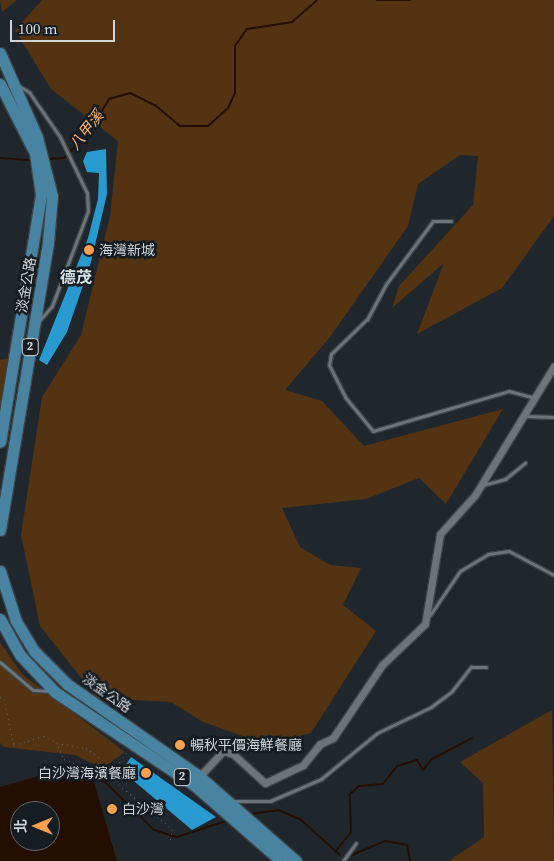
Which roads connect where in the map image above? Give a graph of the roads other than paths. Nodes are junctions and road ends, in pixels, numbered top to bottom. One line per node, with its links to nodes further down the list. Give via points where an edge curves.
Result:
1 (0, 53): 2 (main road, 淡金公路 / 2)
2 (12, 81): 4 (main road, 淡金公路 / 2); 6 (lane, via 29,92 72,158 87,194 88,211 52,306)
3 (0, 84): 4 (main road, 淡金公路 / 2)
4 (40, 158): 6 (main road, 淡金公路 / 2, via 50,215); 7 (main road, 淡金公路 / 2, via 42,195 37,243)
5 (451, 221): 9 (lane, via 433,222 386,284 367,319 331,354 329,365 345,397 373,431 509,391)
6 (34, 326): 7 (lane); 15 (main road, 淡金公路 / 2)
7 (20, 328): 12 (main road, 淡金公路 / 2)
8 (554, 366): 9 (street)
9 (532, 396): 10 (street)
10 (520, 416): 11 (lane); 14 (street)
11 (554, 417)
12 (0, 442)
13 (525, 463): 14 (lane, via 506,479)
14 (480, 486): 18 (street, via 440,534)
15 (0, 530)
16 (0, 571): 23 (main road, 淡金公路 / 2, via 16,621 34,651 67,684)
17 (554, 576): 18 (lane, via 509,551 488,554 460,571)
18 (430, 615): 23 (street, via 420,633 382,665 334,738 320,744 303,766 265,783 233,754 223,751)
19 (0, 618): 22 (main road, 淡金公路 / 2, via 20,655)
20 (0, 662): 22 (lane, via 33,690)
21 (486, 667): 24 (lane, via 471,667 438,702 378,734 321,779 270,801)
22 (55, 692): 23 (main road, 淡金公路 / 2)
23 (196, 780): 24 (main road, 淡金公路 / 2); 24 (main road, 淡金公路 / 2, via 216,803)
24 (232, 808): 25 (main road, 2)
25 (250, 825): 27 (main road, 2); 28 (main road, 2)
26 (356, 843): 29 (lane)
27 (280, 861)
28 (296, 861)
29 (343, 861)

